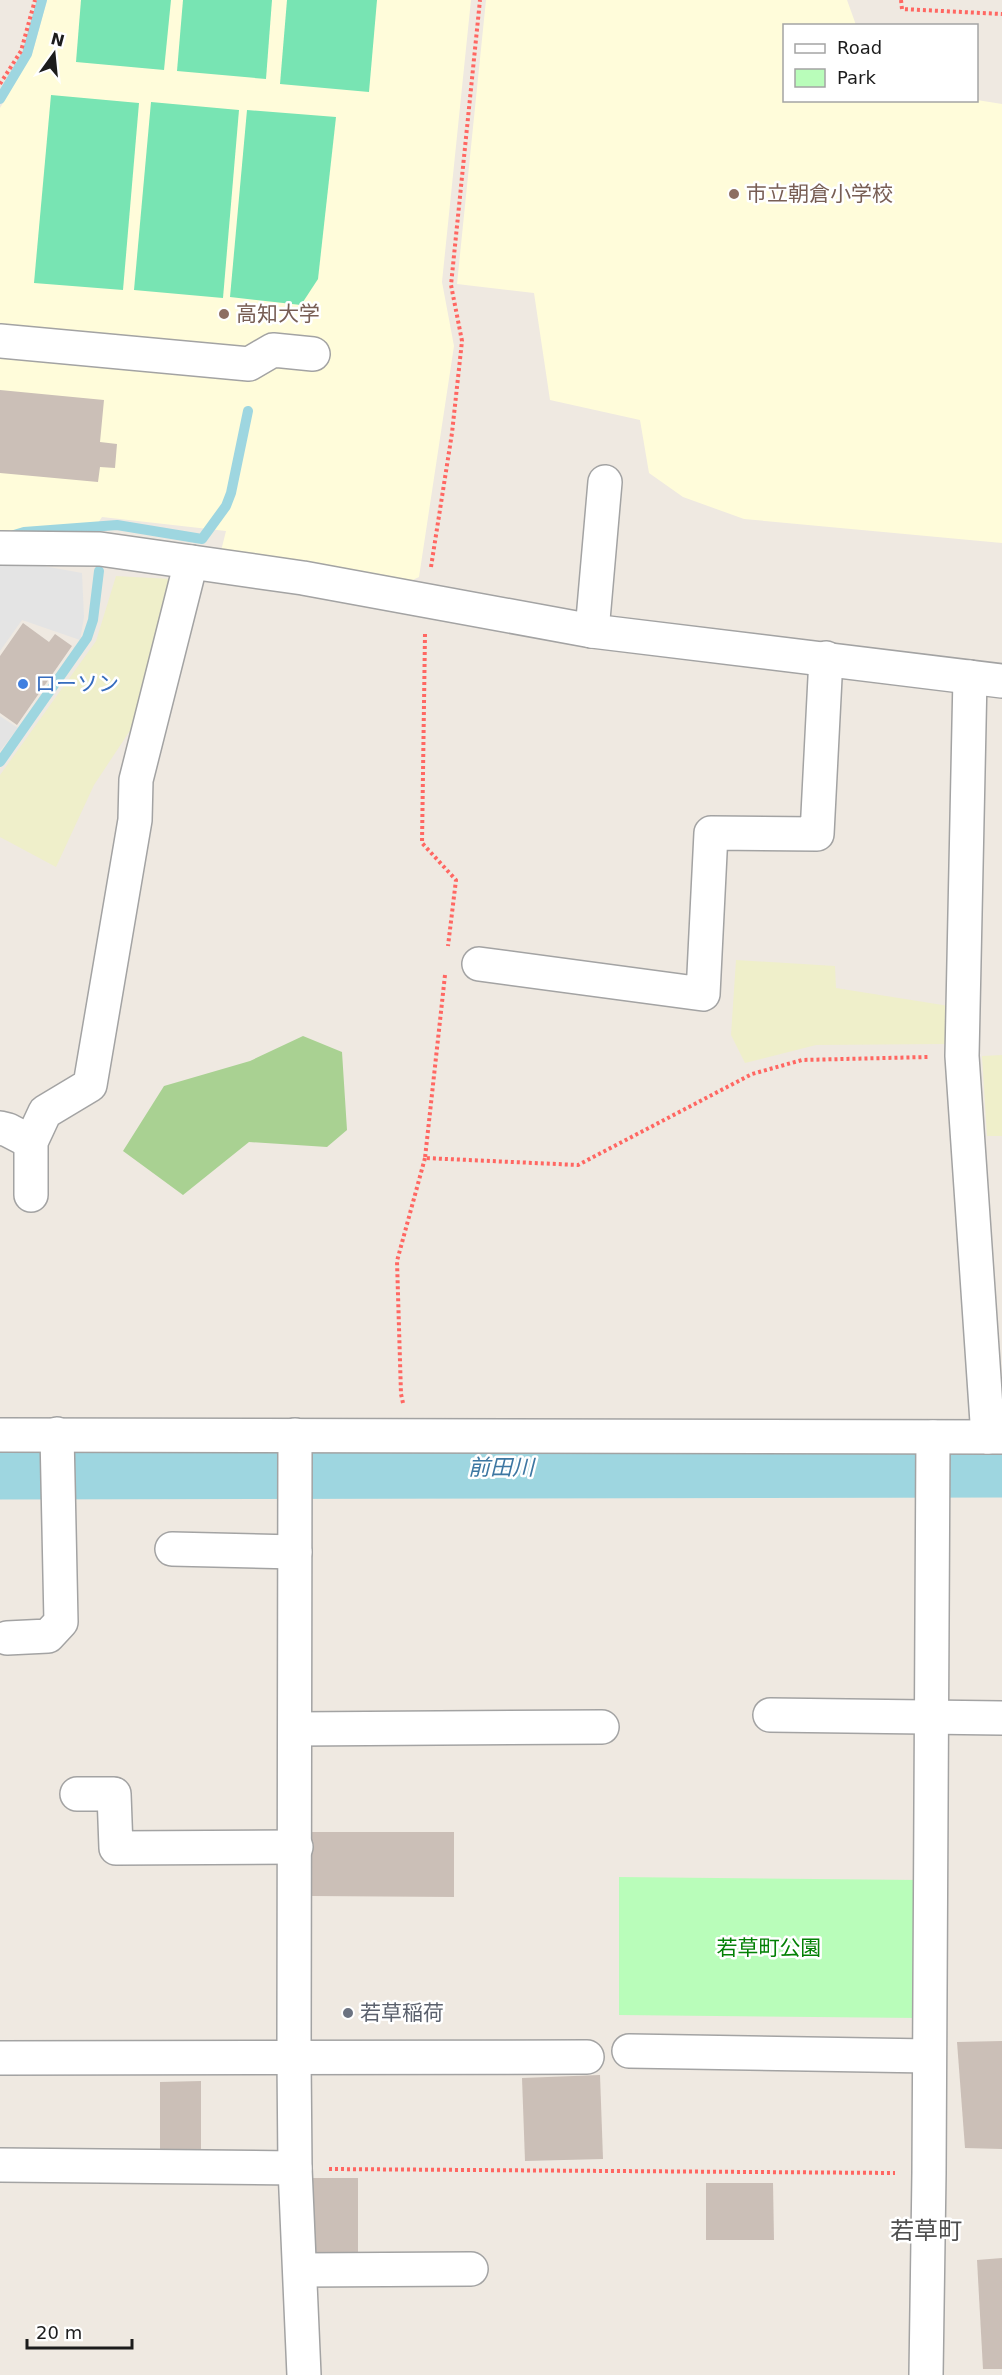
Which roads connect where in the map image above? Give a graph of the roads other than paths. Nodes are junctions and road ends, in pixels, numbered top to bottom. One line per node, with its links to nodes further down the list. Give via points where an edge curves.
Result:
1 (0, 341): 2 (street, via 249,364 273,350)
2 (313, 354)
3 (604, 482): 6 (street)
4 (0, 548): 5 (street, via 100,549)
5 (190, 562): 6 (street); 12 (street, via 136,780 135,820 90,1086 45,1112)
6 (592, 630): 7 (street)
7 (826, 658): 8 (street); 10 (street, via 817,834 711,833 703,994)
8 (970, 677): 9 (street); 15 (street, via 962,1056)
9 (1002, 681)
10 (479, 964)
11 (0, 1128): 12 (street)
12 (31, 1142): 13 (street)
13 (31, 1195)
14 (0, 1435): 16 (street)
15 (995, 1437): 17 (street)
16 (57, 1442): 18 (street); 21 (street, via 61,1622 48,1636)
17 (933, 1444): 18 (street, via 412,1436); 23 (street)
18 (294, 1445): 20 (street)
19 (172, 1550): 20 (street)
20 (295, 1552): 26 (street)
21 (7, 1638)
22 (770, 1715): 23 (street)
23 (932, 1717): 24 (street); 30 (street)
24 (1002, 1718)
25 (602, 1727): 26 (street)
26 (296, 1730): 28 (street)
27 (77, 1794): 28 (street, via 114,1794 116,1848)
28 (296, 1846): 33 (street)
29 (629, 2051): 30 (street)
30 (929, 2056): 39 (street)
31 (586, 2057): 33 (street)
32 (0, 2058): 33 (street)
33 (294, 2058): 35 (street)
34 (0, 2165): 35 (street)
35 (295, 2168): 37 (street)
36 (471, 2269): 37 (street)
37 (300, 2270): 38 (street)
38 (304, 2375)
39 (926, 2375)

